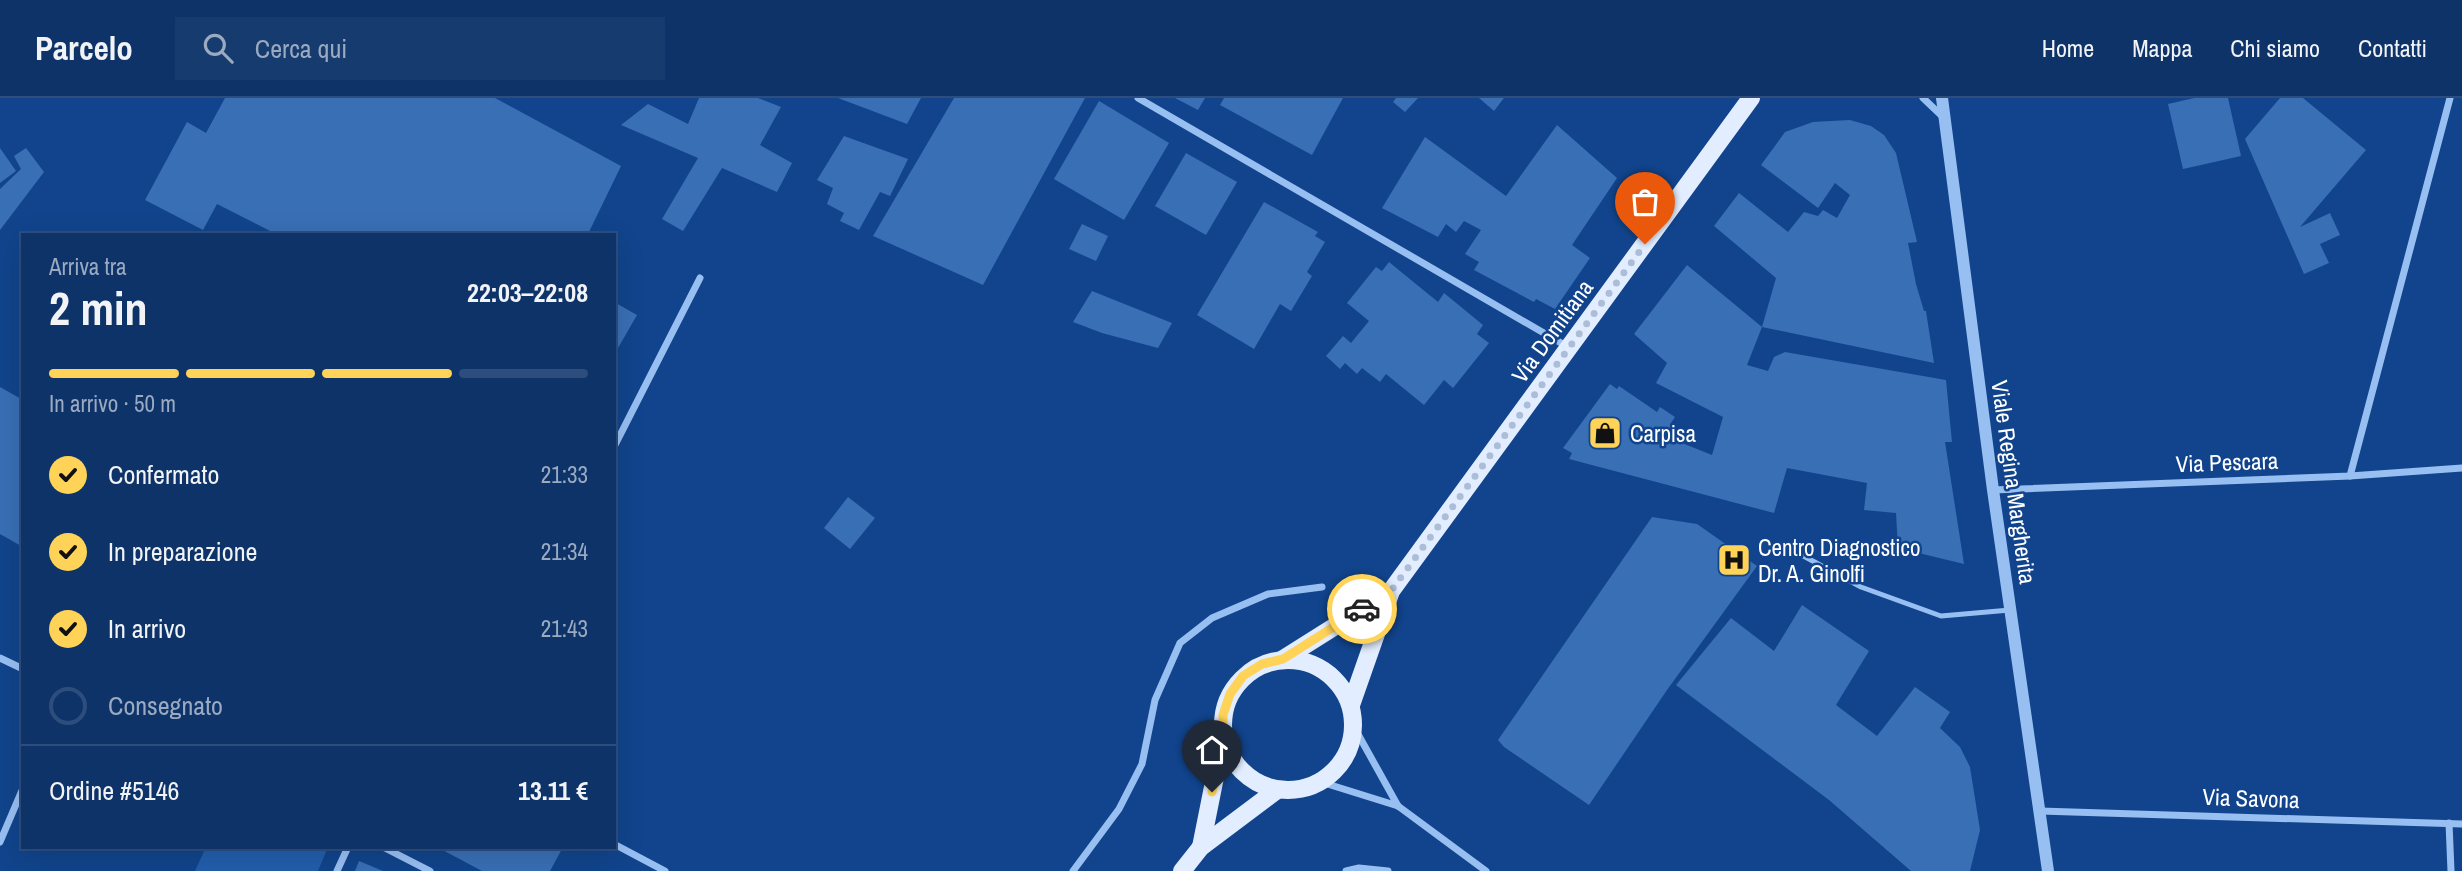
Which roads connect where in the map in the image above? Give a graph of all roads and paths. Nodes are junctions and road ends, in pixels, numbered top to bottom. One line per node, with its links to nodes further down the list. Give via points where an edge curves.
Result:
1 (1138, 98): 8 (street)
2 (1751, 98): 8 (main road, Via Domitiana)
3 (1923, 98): 6 (street)
4 (1942, 98): 6 (street, Viale Regina Margherita)
5 (2450, 98): 11 (street)
6 (1945, 119): 12 (street, Viale Regina Margherita)
7 (700, 278): 9 (street)
8 (1570, 348): 15 (main road, Via Domitiana)
9 (616, 443)
10 (2462, 468): 11 (street, Via Pescara)
11 (2350, 476): 12 (street, Via Pescara)
12 (1993, 490): 16 (street, Viale Regina Margherita)
13 (1796, 552): 16 (lane, via 1861,587 1941,616)
14 (1322, 587): 38 (street, via 1268,594 1212,618 1180,643 1155,700 1142,764 1119,809)
15 (1391, 591): 18 (main road, Via Domitiana); 20 (main road, Via Domitiana)
16 (2011, 610): 27 (street, Viale Regina Margherita)
17 (0, 658): 19 (street)
18 (1283, 659): 20 (main road, via 1305,660 1325,670 1341,685); 22 (main road, via 1262,664 1243,676 1223,715)
19 (21, 668)
20 (1351, 705): 21 (main road)
21 (1354, 727): 23 (main road, via 1350,749 1338,768); 26 (street)
22 (1223, 737): 24 (main road, via 1242,772); 32 (main road)
23 (1321, 782): 24 (main road, via 1300,790); 26 (street)
24 (1277, 790): 32 (main road)
25 (21, 793): 30 (street)
26 (1398, 806): 42 (street)
27 (2040, 811): 28 (street, Via Savona); 43 (street, Viale Regina Margherita)
28 (2449, 823): 29 (street, Via Savona); 44 (street)
29 (2462, 824)
30 (0, 842)
31 (616, 845): 37 (street)
32 (1201, 846): 39 (main road)
33 (347, 849): 35 (street)
34 (387, 849): 36 (street)
35 (337, 871)
36 (430, 871)
37 (665, 871)
38 (1073, 871)
39 (1182, 871)
40 (1346, 871): 41 (street)
41 (1388, 871)
42 (1486, 871)
43 (2048, 871)
44 (2451, 871)

